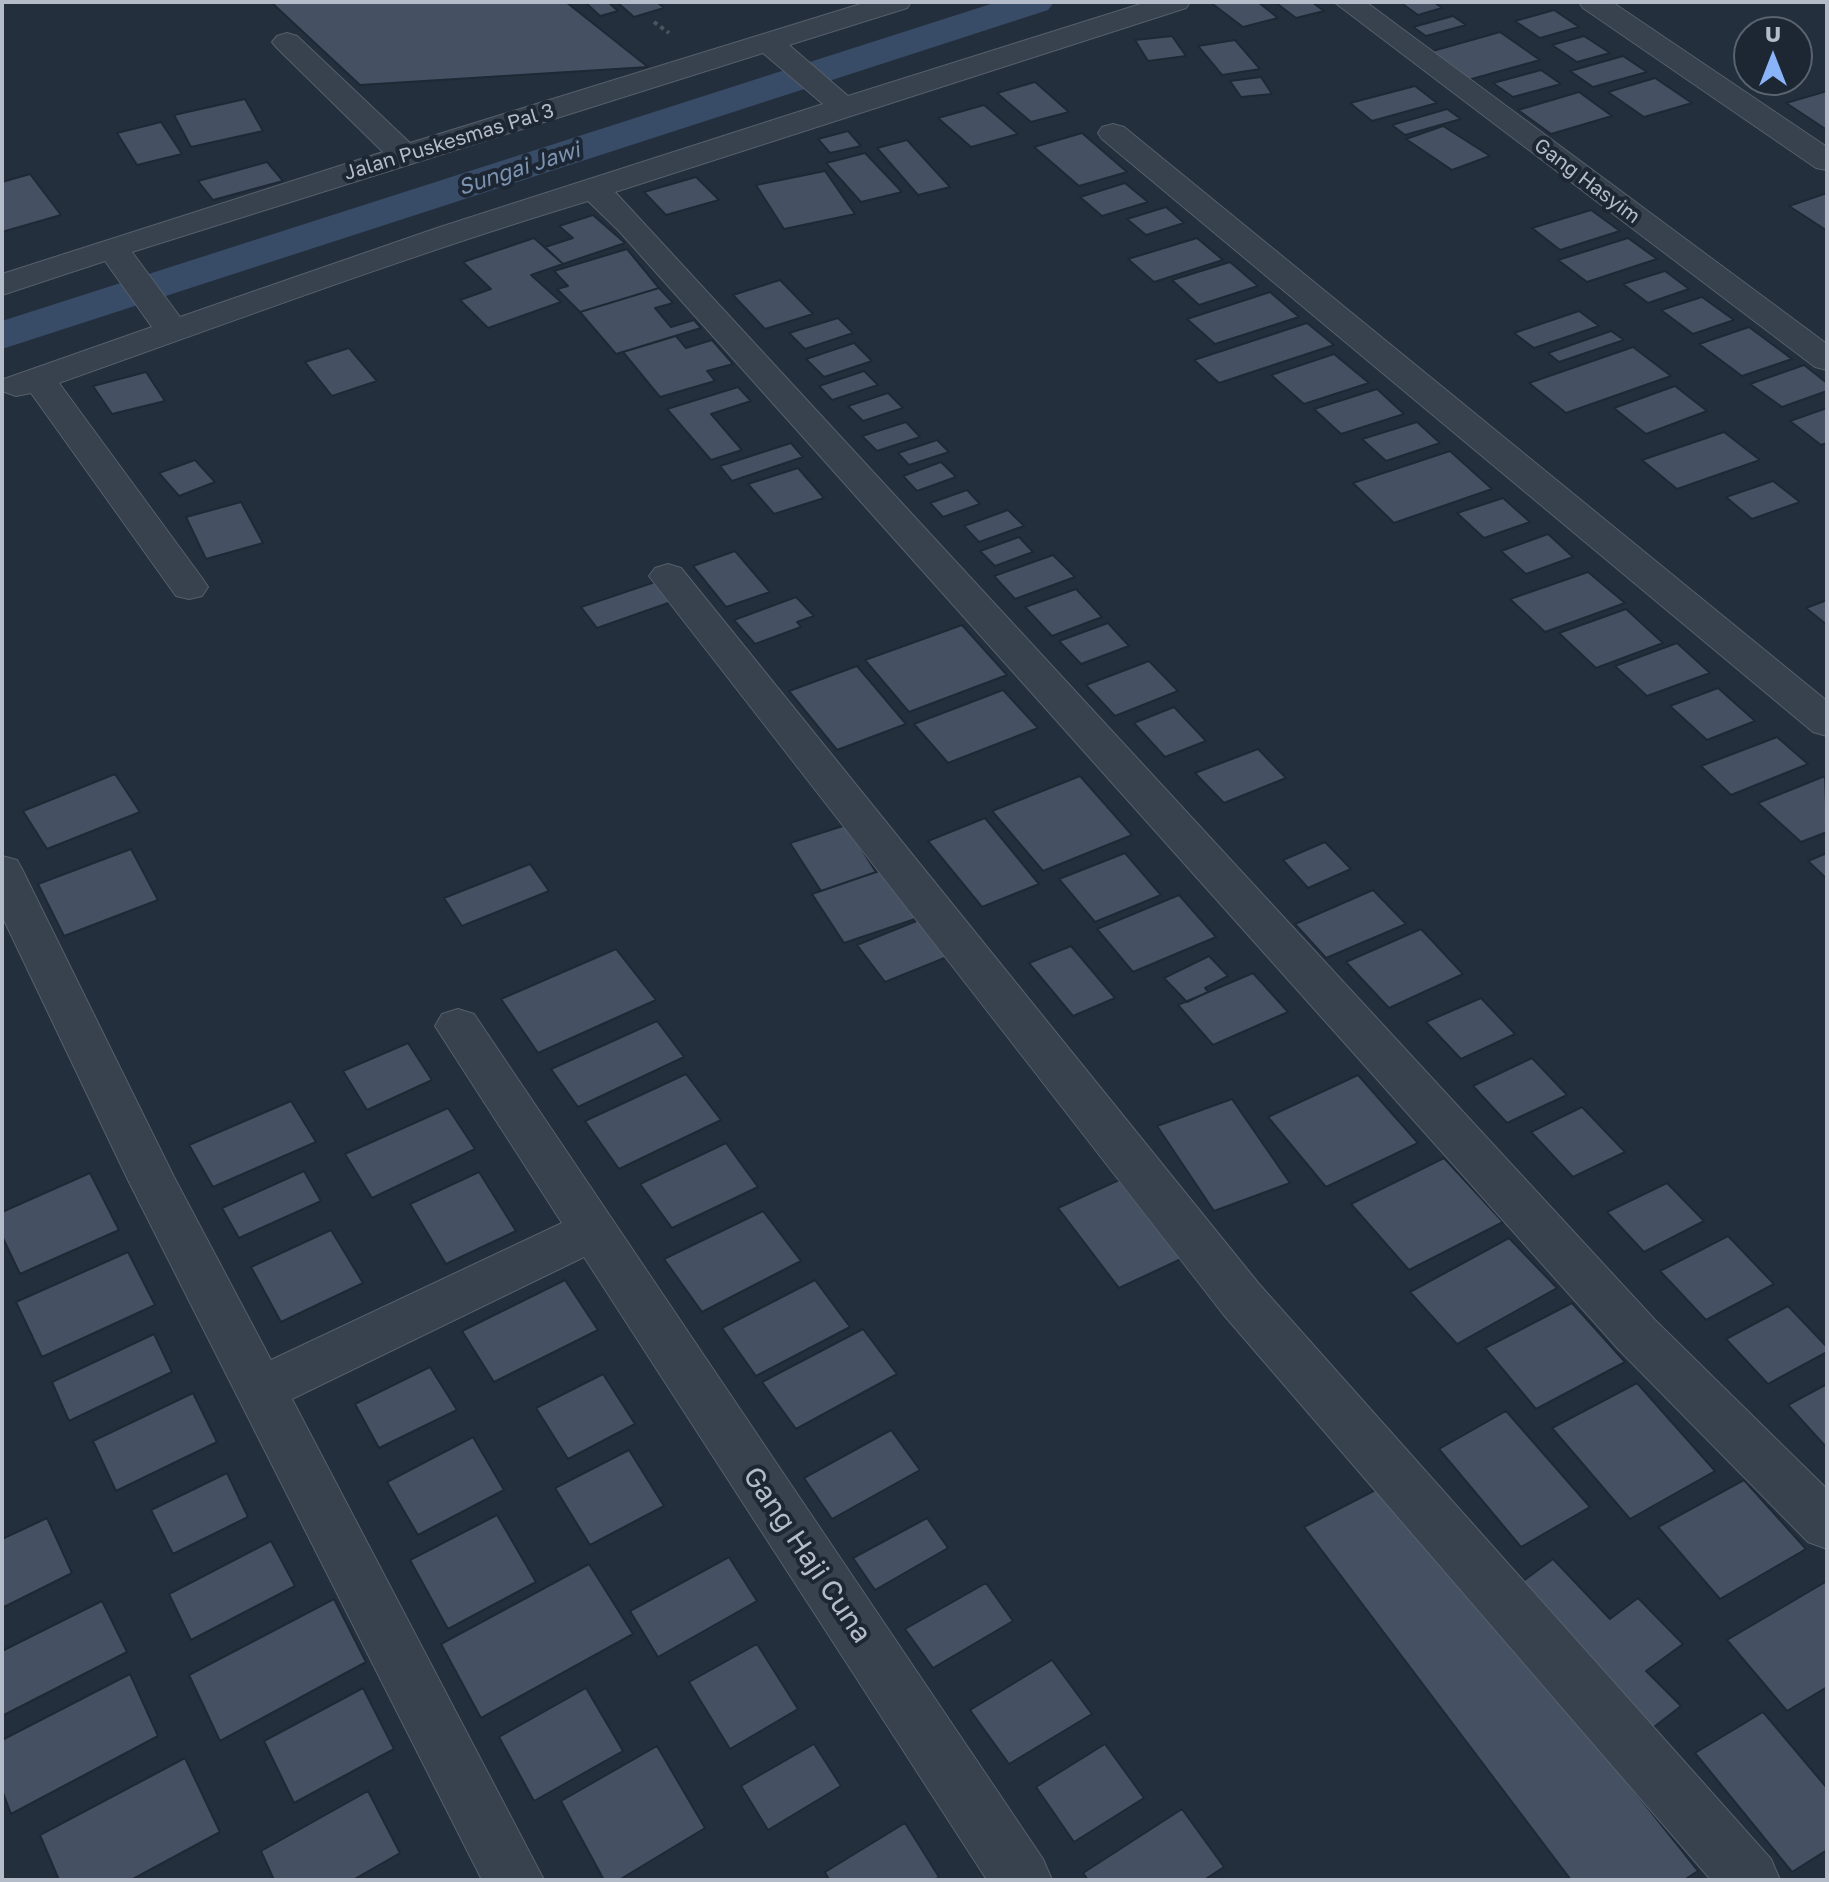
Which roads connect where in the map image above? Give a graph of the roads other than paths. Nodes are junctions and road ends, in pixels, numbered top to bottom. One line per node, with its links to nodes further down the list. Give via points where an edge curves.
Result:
1 (809, 2): 6 (street)
2 (897, 2): 6 (street, Jalan Puskesmas Pal 3)
3 (1176, 2): 9 (street)
4 (1348, 2): 17 (street, Gang Hasyim)
5 (1593, 2): 12 (street)
6 (835, 21): 8 (street, Jalan Puskesmas Pal 3)
7 (287, 42): 11 (street)
8 (776, 49): 9 (street); 11 (street, Jalan Puskesmas Pal 3)
9 (836, 101): 13 (street)
10 (1113, 133): 20 (street)
11 (405, 156): 14 (street, Jalan Puskesmas Pal 3)
12 (1827, 161)
13 (594, 189): 16 (street); 25 (street, via 1637,1335)
14 (114, 250): 15 (street, Jalan Puskesmas Pal 3); 16 (street)
15 (2, 285)
16 (169, 324): 19 (street, via 27,382)
17 (1827, 360)
18 (668, 576): 28 (street, via 1241,1299)
19 (189, 587)
20 (1827, 722)
21 (2, 871): 24 (street, via 152,1180)
22 (458, 1026): 23 (street, Gang Haji Cuna)
23 (592, 1231): 24 (street); 27 (street, Gang Haji Cuna)
24 (261, 1389): 26 (street)
25 (1827, 1525)
26 (514, 1880)
27 (1022, 1880)
28 (1750, 1880)

